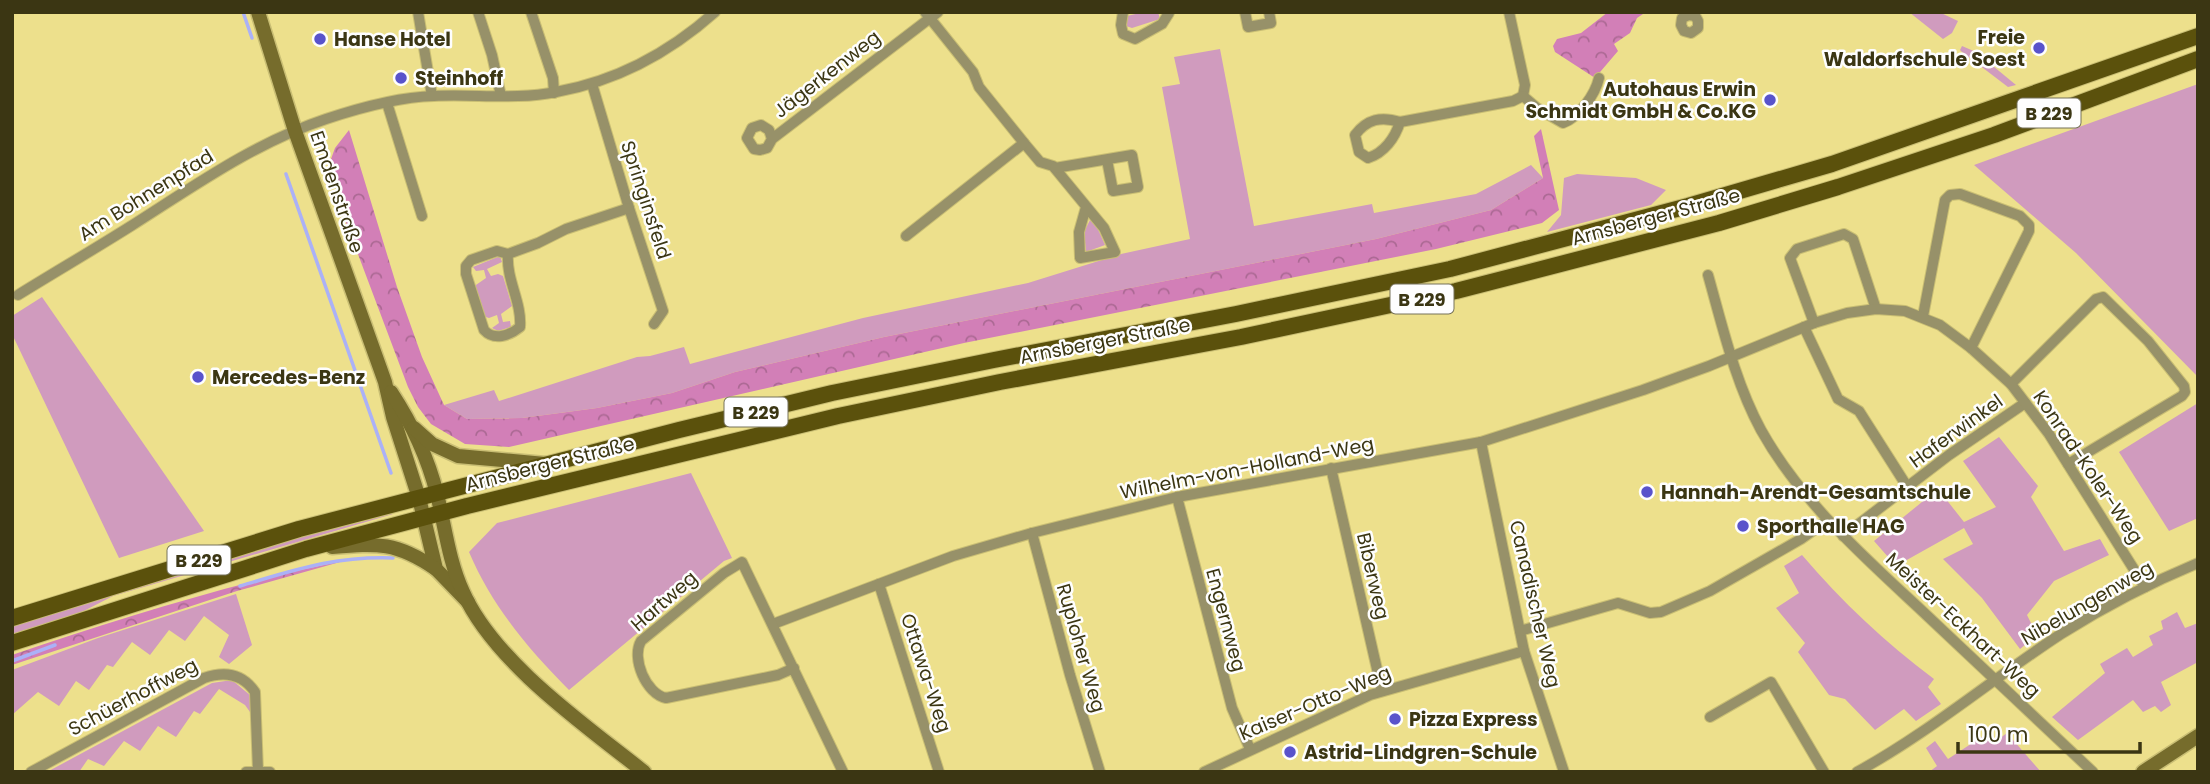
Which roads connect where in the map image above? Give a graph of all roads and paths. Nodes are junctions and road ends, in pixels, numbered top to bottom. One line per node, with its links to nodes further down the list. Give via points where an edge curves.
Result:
1 (258, 12): 22 (main road, Emdenstraße)
2 (418, 12): 17 (street)
3 (478, 12): 18 (street)
4 (531, 12): 16 (street)
5 (715, 12): 15 (street, Am Bohnenpfad, via 657,56)
6 (1123, 12): 10 (street, via 1123,34 1135,38)
7 (1245, 12): 8 (street, via 1248,27 1271,23)
8 (1269, 12)
9 (1508, 12): 19 (street, via 1525,85)
10 (1170, 13)
11 (931, 14): 23 (street, Jägerkenweg); 24 (street, via 979,87)
12 (2198, 36): 46 (main road, Arnsberger Straße / B 229, via 1832,164 1450,269 832,393)
13 (2198, 59): 53 (main road, Arnsberger Straße / B 229, via 1838,187 1469,288 838,416)
14 (1599, 78): 19 (street, via 1597,88 1573,120 1563,123)
15 (592, 84): 16 (street, Am Bohnenpfad); 28 (street, Springinsfeld)
16 (554, 93): 18 (street, Am Bohnenpfad)
17 (432, 96): 18 (street, Am Bohnenpfad); 20 (street, Am Bohnenpfad)
18 (501, 96)
19 (1523, 96): 21 (street)
20 (387, 103): 22 (street, Am Bohnenpfad); 29 (street)
21 (1400, 122): 21 (street, via 1380,154 1368,158 1359,152 1355,135 1364,123 1385,118)
22 (295, 131): 33 (street, Am Bohnenpfad, via 222,167); 41 (main road, Emdenstraße)
23 (772, 139)
24 (1024, 143): 26 (street, via 1040,162); 30 (street)
25 (1107, 160): 26 (street)
26 (1055, 168): 27 (street)
27 (1086, 206): 27 (street, via 1079,232 1080,258 1115,252)
28 (629, 208): 31 (street); 37 (street, Springinsfeld, via 663,311)
29 (422, 216)
30 (906, 236)
31 (508, 254): 31 (street, via 520,327 497,338 484,330 466,266 497,251)
32 (1708, 275): 40 (street, Meister-Eckhart-Weg)
33 (18, 295)
34 (1876, 309): 35 (street, Konrad-Koler-Weg); 36 (street, Konrad-Koler-Weg); 36 (street, via 1853,239 1844,234 1797,249 1790,258)
35 (1923, 316): 39 (street, Konrad-Koler-Weg); 39 (street, via 1945,200 1960,194 2020,216 2029,231)
36 (1814, 323): 38 (street, Konrad-Koler-Weg)
37 (654, 324)
38 (1804, 327): 40 (street, Konrad-Koler-Weg); 49 (street, Haferwinkel, via 1838,399 1859,411)
39 (1971, 348): 42 (street, Konrad-Koler-Weg)
40 (1731, 357): 45 (street, Wilhelm-von-Holland-Weg); 55 (street, Meister-Eckhart-Weg, via 1768,442)
41 (385, 382): 44 (main road, Emdenstraße); 52 (main road, Emdenstraße)
42 (2011, 384): 43 (street, Konrad-Koler-Weg); 47 (street, via 2103,297 2148,341 2184,386 2182,396)
43 (2025, 403): 47 (street, Konrad-Koler-Weg); 49 (street, Haferwinkel)
44 (412, 426): 46 (main road, via 432,444 458,456); 50 (main road, Emdenstraße)
45 (1481, 442): 48 (street, Wilhelm-von-Holland-Weg); 66 (street, Canadischer Weg)
46 (547, 464): 50 (main road, Arnsberger Straße / B 229)
47 (2068, 464): 62 (street, Konrad-Koler-Weg)
48 (1331, 468): 51 (street, Wilhelm-von-Holland-Weg); 71 (street, Biberweg)
49 (1908, 488): 57 (street, Haferwinkel)
50 (436, 493): 52 (main road, Arnsberger Straße / B 229); 53 (main road, Emdenstraße)
51 (1177, 497): 56 (street, Wilhelm-von-Holland-Weg); 74 (street, Engernweg, via 1232,708)
52 (419, 498): 54 (main road, Emdenstraße); 64 (main road, Arnsberger Straße / B 229)
53 (441, 512): 54 (main road, Arnsberger Straße / B 229); 63 (main road, Emdenstraße, via 454,569)
54 (424, 517): 58 (main road, Arnsberger Straße / B 229); 60 (main road, Emdenstraße)
55 (1828, 520): 57 (street, Meister-Eckhart-Weg); 66 (street, via 1710,592 1669,609 1650,613 1618,603)
56 (1032, 533): 61 (street, Wilhelm-von-Holland-Weg, via 953,555); 82 (street, Ruploher Weg)
57 (1843, 536): 70 (street, Meister-Eckhart-Weg)
58 (306, 548): 60 (main road, via 391,546); 67 (main road, Arnsberger Straße / B 229)
59 (2198, 563): 62 (street, Nibelungenweg)
60 (436, 569): 63 (main road)
61 (880, 584): 65 (street, Wilhelm-von-Holland-Weg); 81 (street, Ottawa-Weg)
62 (2145, 587): 70 (street, Nibelungenweg, via 2060,635)
63 (468, 603): 79 (main road, via 527,674)
64 (12, 618)
65 (773, 624): 69 (street, Hartweg); 69 (street, Hartweg, via 742,562 641,641 637,657 653,692 666,698)
66 (1520, 631): 68 (street, Canadischer Weg)
67 (12, 643)
68 (1524, 652): 71 (street, Kaiser-Otto-Weg); 84 (street, Canadischer Weg)
69 (794, 668): 80 (street, Hartweg)
70 (1996, 680): 86 (street, Nibelungenweg); 87 (street, Meister-Eckhart-Weg)
71 (1382, 691): 74 (street, Kaiser-Otto-Weg)
72 (1710, 717): 85 (street, via 1771,682)
73 (2198, 736): 88 (main road)
74 (1250, 749): 83 (street, Kaiser-Otto-Weg)
75 (258, 771): 76 (street, Schüerhoffweg, via 255,692 243,679 223,674 204,678); 77 (street); 78 (street)
76 (31, 772)
77 (246, 772)
78 (270, 772)
79 (644, 772)
80 (843, 772)
81 (939, 772)
82 (1100, 772)
83 (1204, 772)
84 (1564, 772)
85 (1824, 772)
86 (1857, 772)
87 (2093, 772)
88 (2143, 772)

